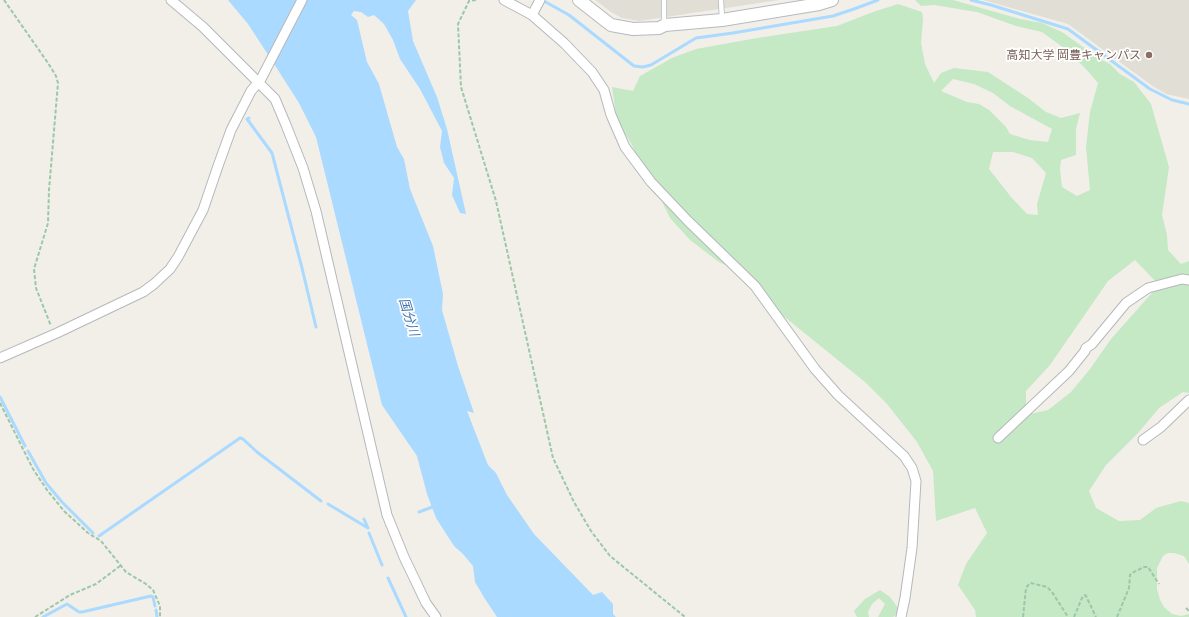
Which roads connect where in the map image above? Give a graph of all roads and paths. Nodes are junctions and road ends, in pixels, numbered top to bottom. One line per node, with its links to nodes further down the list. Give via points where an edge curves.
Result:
1 (4, 0): 15 (path, via 48,63 58,83 48,223 34,269 38,294)
2 (170, 0): 13 (street, via 203,27)
3 (302, 0): 13 (street)
4 (476, 0): 29 (path, via 469,1 458,24 461,87 496,201 553,458 574,502 610,556)
5 (504, 0): 10 (street)
6 (579, 0): 12 (street, via 611,25 633,29)
7 (664, 0): 12 (lane)
8 (721, 0): 11 (lane)
9 (832, 0): 11 (street)
10 (536, 7): 30 (street, via 564,43 592,72 604,90 611,115 625,147 651,182 755,286 815,369 838,395 904,456 912,468 916,481 912,548)
11 (722, 20): 12 (street)
12 (664, 26)
13 (260, 81): 15 (street, via 251,91 227,140 203,210 170,269 143,292); 28 (street, via 275,99 286,124 316,212 387,515 426,603)
14 (1189, 280): 19 (street, via 1182,279 1148,288 1126,303 1069,371)
15 (55, 333): 16 (street)
16 (0, 358)
17 (1189, 400): 20 (street, via 1161,427)
18 (0, 404): 21 (path, via 47,490 64,511 101,541)
19 (998, 438)
20 (1143, 440)
21 (120, 566): 26 (path, via 96,584 70,595); 27 (path, via 153,590 160,606)
22 (1159, 584): 25 (path, via 1148,567 1132,573)
23 (1186, 608): 24 (path)
24 (1189, 611)
25 (1118, 616)
26 (35, 617)
27 (160, 617)
28 (436, 617)
29 (685, 617)
30 (902, 617)
31 (1023, 617): 32 (path, via 1026,588 1031,583 1047,587)
32 (1068, 617)
33 (1074, 617): 34 (path, via 1085,595)
34 (1096, 617)

